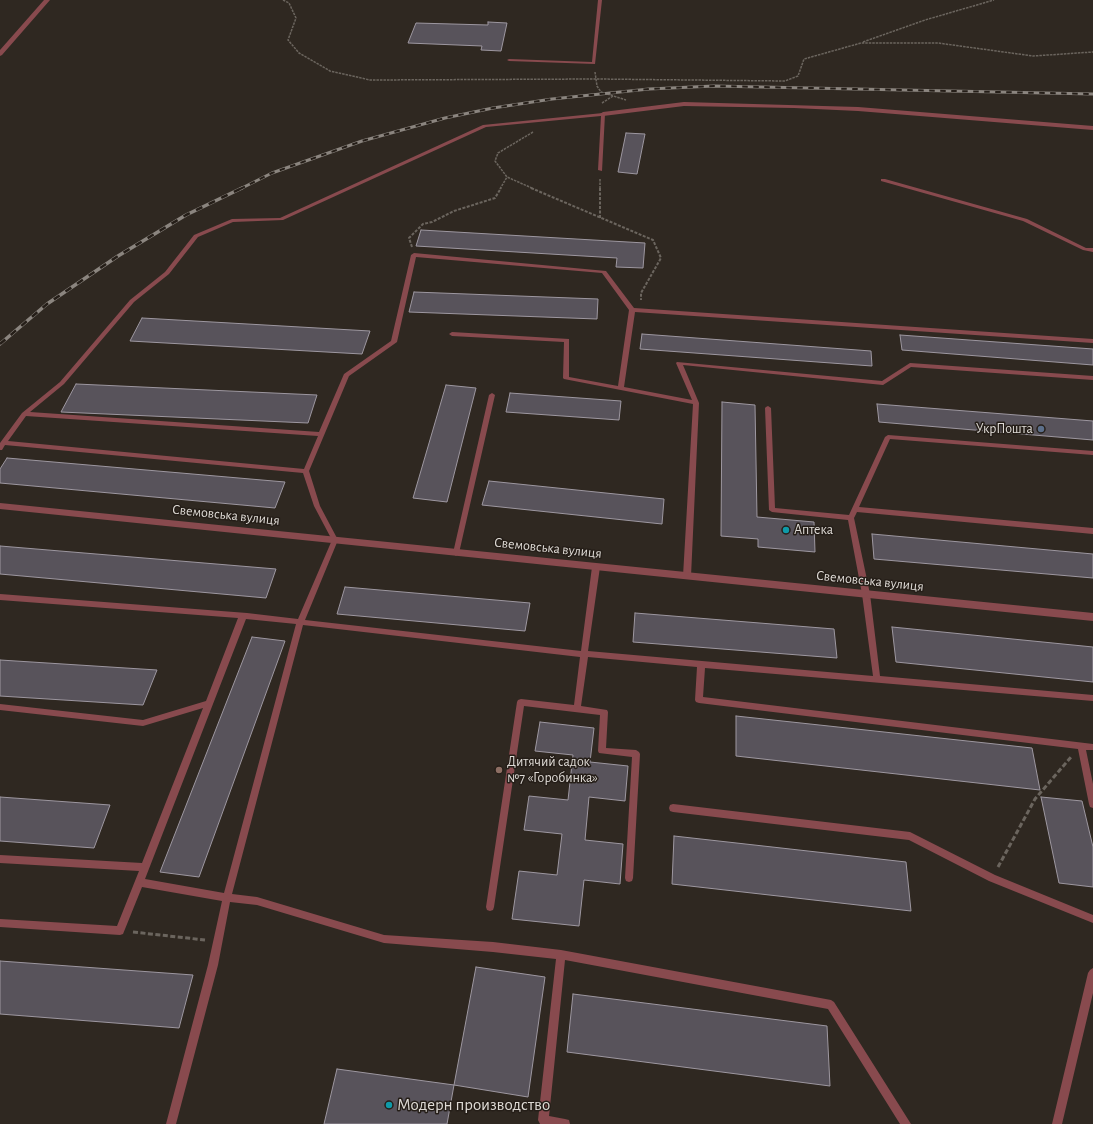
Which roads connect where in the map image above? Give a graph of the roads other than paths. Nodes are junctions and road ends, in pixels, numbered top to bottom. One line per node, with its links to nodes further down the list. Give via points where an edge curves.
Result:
1 (47, 0): 3 (street)
2 (600, 0): 4 (lane, via 594,63)
3 (0, 54)
4 (509, 60)
5 (603, 114): 6 (street, via 684,104 794,106); 7 (lane); 18 (lane, via 485,126 281,220 232,221 196,236 167,273 132,301 62,383)
6 (1093, 128)
7 (600, 170)
8 (883, 180): 9 (lane, via 1026,220 1085,249)
9 (1093, 250)
10 (632, 310): 12 (lane); 14 (lane); 19 (lane, via 604,272 414,255 394,342 346,375)
11 (452, 334): 14 (lane, via 567,340 566,378)
12 (1093, 341)
13 (1093, 378): 16 (lane, via 910,365 883,383 679,364)
14 (621, 389): 16 (lane)
15 (492, 395): 28 (lane)
16 (696, 403): 30 (lane)
17 (768, 408): 25 (lane, via 772,510)
18 (24, 414): 19 (lane); 20 (lane)
19 (322, 434): 22 (lane)
20 (2, 445): 22 (lane)
21 (1093, 454): 24 (lane, via 888,437)
22 (306, 471): 27 (lane, via 317,506)
23 (0, 506): 27 (street, Свемовська вулиця)
24 (856, 509): 25 (lane); 26 (lane)
25 (851, 518): 31 (lane)
26 (1093, 531)
27 (335, 540): 28 (street, Свемовська вулиця); 35 (lane)
28 (456, 553): 29 (street, Свемовська вулиця)
29 (596, 567): 30 (street, Свемовська вулиця); 36 (lane)
30 (687, 576): 31 (street, Свемовська вулиця)
31 (866, 594): 34 (street, Свемовська вулиця); 38 (lane)
32 (0, 597): 33 (lane)
33 (243, 616): 35 (lane); 40 (lane)
34 (1093, 617)
35 (300, 622): 36 (lane); 51 (lane)
36 (584, 654): 37 (lane); 42 (lane)
37 (701, 664): 38 (lane); 43 (lane, via 699,700)
38 (877, 680): 39 (lane)
39 (1093, 698)
40 (209, 703): 41 (lane, via 143,723); 48 (lane)
41 (0, 706)
42 (576, 709): 49 (lane, via 604,712 602,751 636,754); 52 (lane, via 521,702)
43 (1081, 746): 44 (lane); 45 (lane)
44 (1093, 747)
45 (1093, 804)
46 (673, 808): 53 (lane, via 910,836 992,878)
47 (0, 859): 48 (lane)
48 (145, 867): 50 (lane)
49 (629, 878)
50 (139, 882): 51 (lane); 54 (lane, via 120,931)
51 (226, 897): 55 (lane, via 257,901 384,939); 57 (lane, via 213,965)
52 (490, 907)
53 (1093, 919)
54 (0, 923)
55 (561, 955): 58 (lane, via 543,1120); 59 (lane, via 831,1005)
56 (1093, 973): 60 (lane)
57 (171, 1124)
58 (565, 1124)
59 (906, 1124)
60 (1057, 1124)

